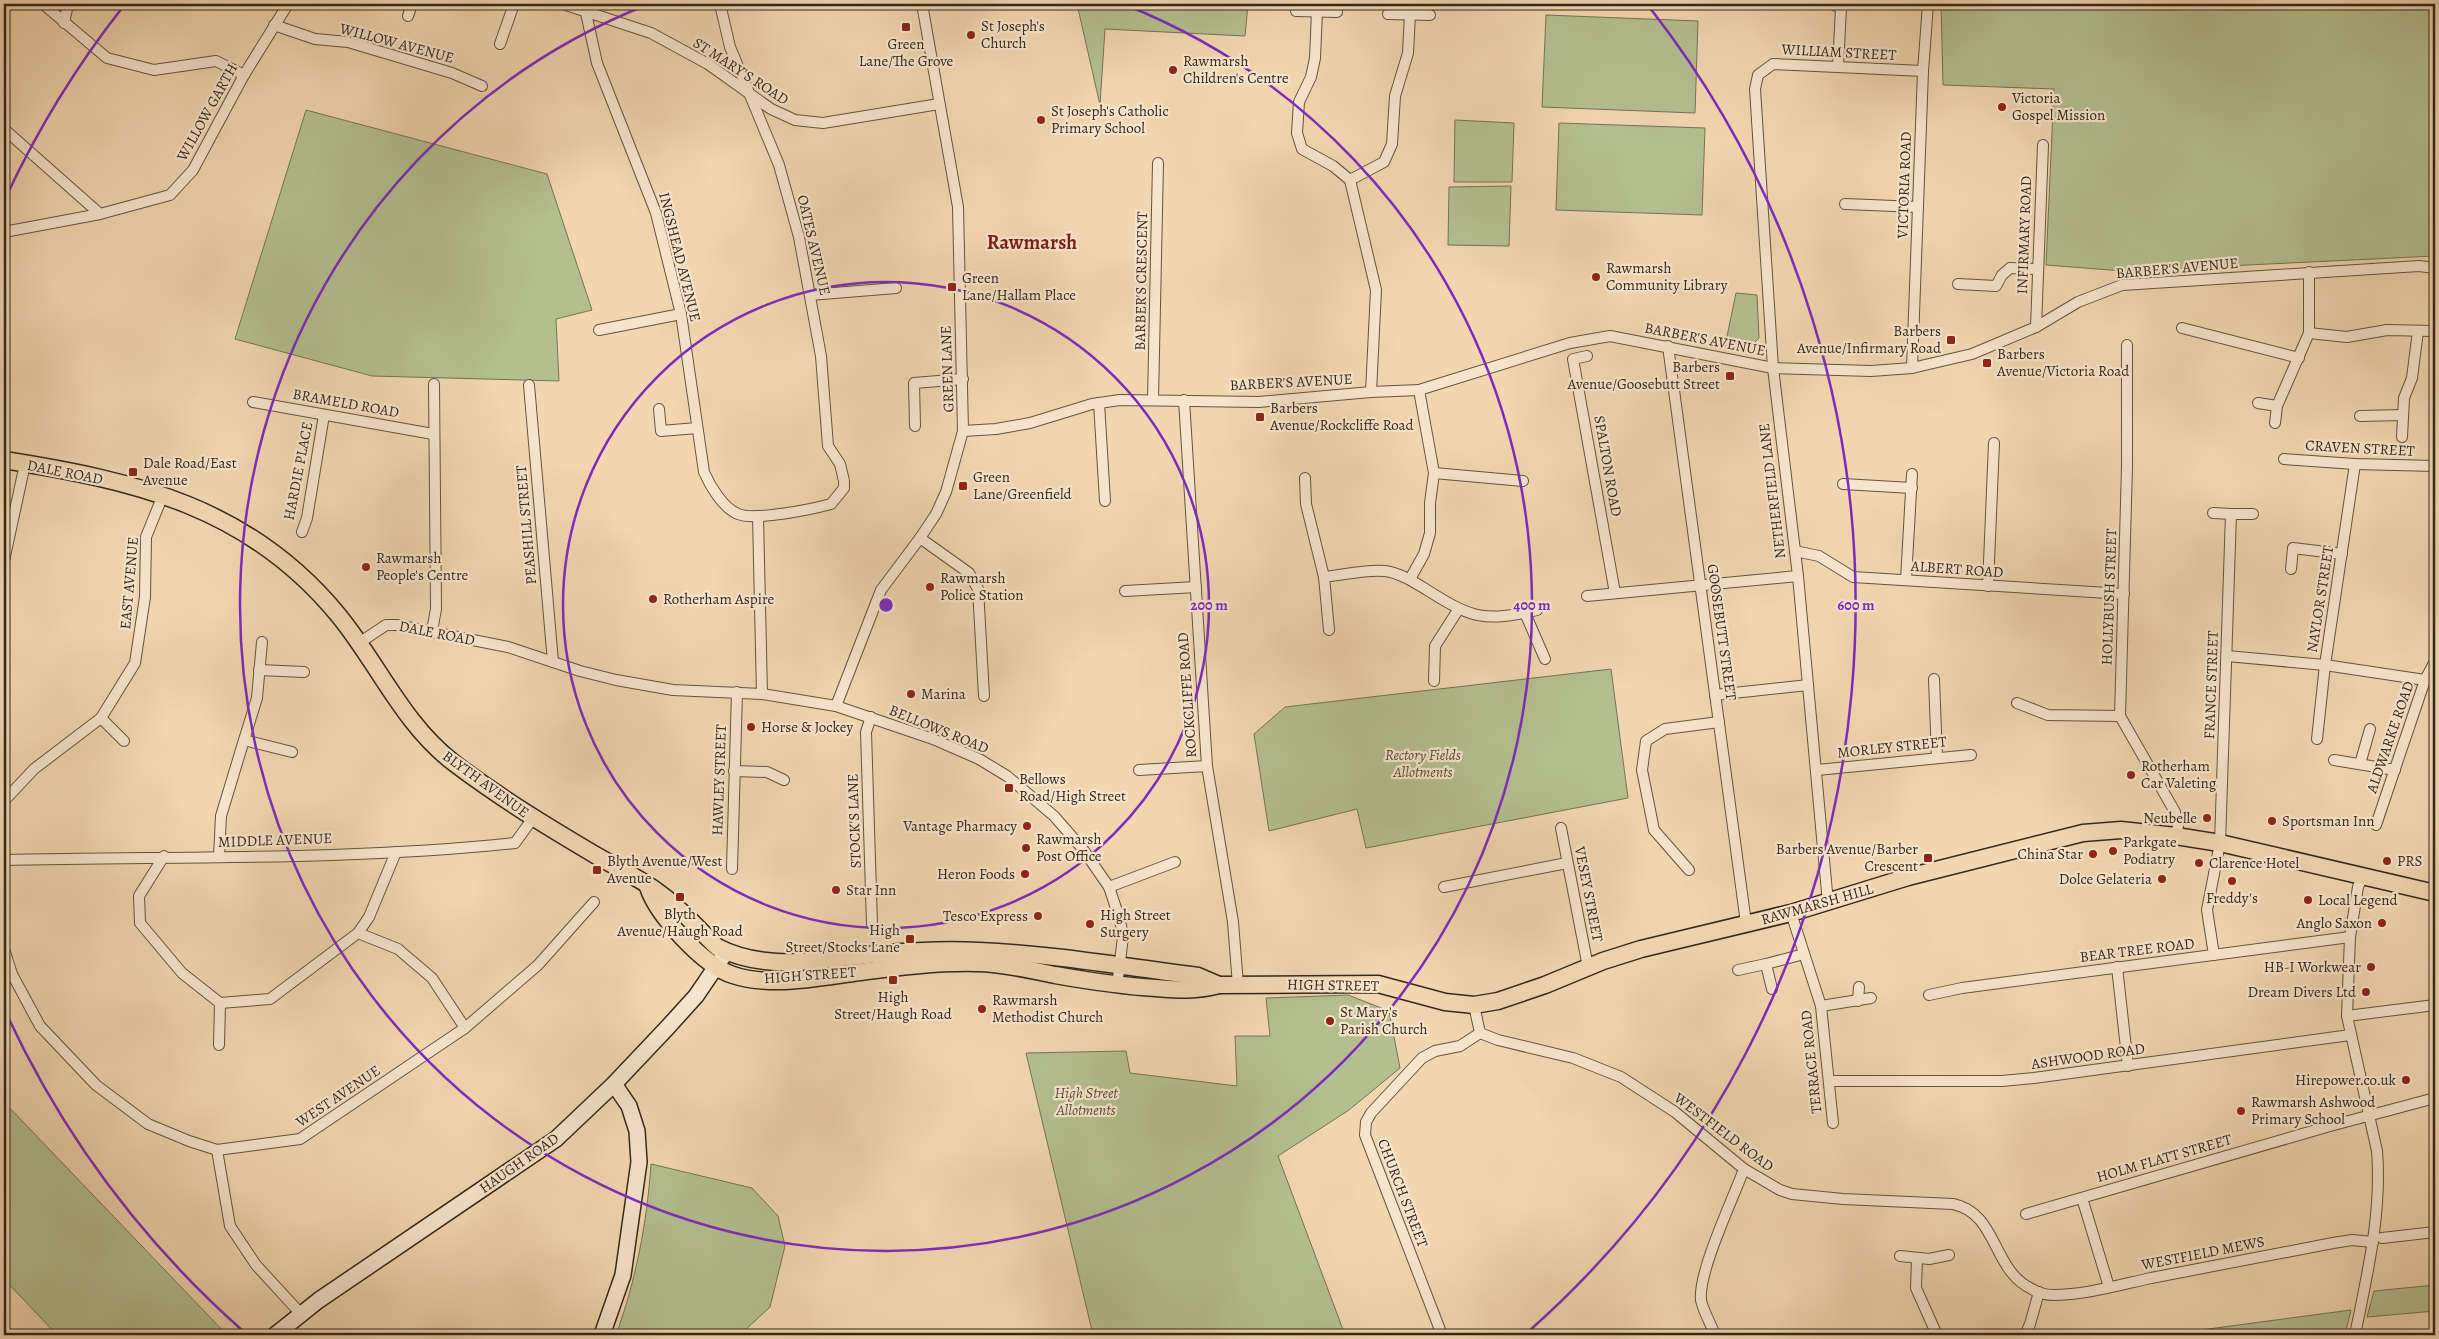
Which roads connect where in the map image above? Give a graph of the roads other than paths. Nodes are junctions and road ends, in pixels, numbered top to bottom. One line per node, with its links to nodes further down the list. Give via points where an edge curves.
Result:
1 (43, 4): 19 (street)
2 (68, 4): 19 (street)
3 (288, 4): 20 (street, WILLOW GARTH)
4 (412, 4): 18 (street)
5 (514, 4): 21 (street)
6 (563, 4): 11 (street, ST MARY'S ROAD)
7 (720, 4): 27 (street, OATES AVENUE, via 730,47)
8 (922, 4): 28 (street, GREEN LANE)
9 (1832, 4): 22 (street, via 1841,8)
10 (1928, 4): 23 (street, VICTORIA ROAD)
11 (585, 7): 27 (street, ST MARY'S ROAD, via 651,33 708,64); 43 (street, INGSHEAD AVENUE, via 596,63 656,213)
12 (1296, 11): 13 (street)
13 (1317, 11): 14 (street); 32 (street, via 1315,58 1311,77 1299,102 1297,133 1302,149 1333,166)
14 (1337, 12)
15 (1388, 14): 16 (street)
16 (1410, 14): 17 (street); 32 (street, via 1408,53 1395,96 1392,144 1384,162)
17 (1430, 15)
18 (408, 16)
19 (64, 23): 24 (street, via 107,58 154,70 216,61)
20 (274, 25): 24 (street, WILLOW GARTH); 26 (street, WILLOW AVENUE, via 315,39 348,42 452,73)
21 (500, 44)
22 (1838, 68): 23 (street, WILLIAM STREET); 25 (street, WILLIAM STREET, via 1773,64)
23 (1923, 71): 34 (street, VICTORIA ROAD)
24 (244, 75): 35 (street, WILLOW GARTH, via 193,170 170,195)
25 (1758, 75): 54 (street, NETHERFIELD LANE, via 1755,89)
26 (482, 86)
27 (752, 97): 28 (street, ST MARY'S ROAD, via 785,117 815,123); 42 (street, OATES AVENUE, via 779,164 799,237)
28 (939, 104): 56 (street, GREEN LANE, via 958,207)
29 (4, 129): 35 (street)
30 (2043, 145): 38 (street, INFIRMARY ROAD)
31 (1158, 163): 61 (street, BARBER'S CRESCENT)
32 (1350, 180): 60 (street, via 1376,290)
33 (1845, 204): 34 (street)
34 (1918, 207): 55 (street, VICTORIA ROAD)
35 (100, 214): 36 (street, WILLOW GARTH)
36 (4, 232)
37 (2435, 268): 39 (street, BARBER'S AVENUE, via 2419,266)
38 (2037, 269): 40 (street, via 2010,268 1996,286); 44 (street, INFIRMARY ROAD)
39 (2309, 272): 44 (street, BARBER'S AVENUE, via 2122,285 2078,302); 49 (street)
40 (1958, 284)
41 (896, 288): 42 (street)
42 (810, 295): 94 (street, OATES AVENUE, via 824,380 828,446 840,464 844,488 831,504)
43 (681, 314): 46 (street); 73 (street, INGSHEAD AVENUE)
44 (2036, 327): 55 (street, BARBER'S AVENUE, via 1972,354)
45 (2182, 328): 53 (street)
46 (599, 330)
47 (2432, 331): 48 (street)
48 (2418, 332): 49 (street, via 2387,330 2347,337); 69 (street, via 2412,378 2404,398)
49 (2310, 333): 53 (street)
50 (2126, 345): 110 (street, HOLLYBUSH STREET)
51 (1668, 346): 54 (street, BARBER'S AVENUE, via 1722,360); 59 (street, BARBER'S AVENUE, via 1610,336); 105 (street, GOOSEBUTT STREET)
52 (1587, 356): 109 (street, SPALTON ROAD, via 1573,359)
53 (2300, 358): 66 (street)
54 (1772, 368): 55 (street, BARBER'S AVENUE, via 1871,371); 97 (street, NETHERFIELD LANE)
55 (1912, 368)
56 (963, 379): 72 (street, via 914,383); 74 (street, GREEN LANE)
57 (434, 384): 75 (street)
58 (530, 385): 122 (street, PEASHILL STREET)
59 (1419, 390): 60 (street, BARBER'S AVENUE); 83 (street)
60 (1372, 392): 62 (street, BARBER'S AVENUE, via 1259,402)
61 (1153, 400): 62 (street, BARBER'S AVENUE); 64 (street, BARBER'S AVENUE)
62 (1184, 400): 107 (street, ROCKCLIFFE ROAD)
63 (253, 402): 68 (street, BRAMELD ROAD)
64 (1099, 403): 74 (street, BARBER'S AVENUE, via 1030,423); 90 (street)
65 (2258, 403): 66 (street)
66 (2277, 406): 71 (street)
67 (659, 409): 73 (street, via 661,431)
68 (324, 415): 75 (street, BRAMELD ROAD); 95 (street, HARDIE PLACE)
69 (2402, 415): 70 (street); 76 (street)
70 (2360, 416)
71 (2275, 423)
72 (916, 426)
73 (698, 428): 94 (street, INGSHEAD AVENUE, via 704,472 713,492 738,514)
74 (963, 431): 96 (street, GREEN LANE, via 946,492)
75 (433, 434): 116 (street, via 436,609)
76 (2402, 437)
77 (1994, 443): 106 (street)
78 (2284, 458): 81 (street, CRAVEN STREET)
79 (4, 460): 80 (main road, DALE ROAD)
80 (25, 464): 89 (main road, DALE ROAD, via 126,483); 99 (street)
81 (2355, 464): 82 (street, CRAVEN STREET); 98 (street, NAYLOR STREET)
82 (2435, 466)
83 (1434, 474): 86 (street); 103 (street, via 1430,533 1424,554)
84 (1912, 474): 88 (street)
85 (1306, 478): 102 (street, via 1306,504)
86 (1522, 481)
87 (1844, 484): 88 (street)
88 (1912, 488): 104 (street)
89 (163, 495): 118 (main road, DALE ROAD, via 217,518 259,541 310,583); 137 (street, EAST AVENUE, via 146,537 145,597 135,663)
90 (1105, 501)
91 (2213, 513): 92 (street)
92 (2231, 514): 93 (street); 119 (street, FRANCE STREET)
93 (2254, 514)
94 (758, 516): 131 (street)
95 (302, 532)
96 (920, 538): 133 (street, via 969,573 974,581 980,600); 135 (street, GREEN LANE, via 881,590)
97 (1795, 551): 101 (street, NETHERFIELD LANE); 104 (street, ALBERT ROAD, via 1819,556 1850,577)
98 (2342, 554): 100 (street, via 2293,548); 123 (street, NAYLOR STREET)
99 (4, 561)
100 (2290, 569)
101 (1798, 576): 105 (street); 129 (street, NETHERFIELD LANE)
102 (1324, 577): 103 (street, via 1386,571); 115 (street)
103 (1410, 579): 112 (street)
104 (1906, 580): 106 (street, ALBERT ROAD)
105 (1700, 586): 109 (street); 132 (street, GOOSEBUTT STREET)
106 (1988, 586): 110 (street, ALBERT ROAD)
107 (1196, 587): 108 (street); 149 (street, ROCKCLIFFE ROAD)
108 (1125, 591)
109 (1616, 593): 111 (street)
110 (2124, 594): 136 (street, HOLLYBUSH STREET)
111 (1587, 596)
112 (1458, 610): 114 (street, via 1482,617); 128 (street, via 1435,646)
113 (1537, 610): 114 (street)
114 (1525, 613): 120 (street)
115 (1329, 630)
116 (432, 631): 118 (street, DALE ROAD, via 391,624); 122 (street, DALE ROAD, via 508,647)
117 (262, 642): 124 (street)
118 (358, 643): 156 (main road, BLYTH AVENUE, via 390,693 426,739)
119 (2227, 656): 123 (street); 160 (street, FRANCE STREET)
120 (1544, 659)
121 (2435, 660): 127 (street, ALDWARKE ROAD)
122 (553, 662): 130 (street, DALE ROAD, via 616,680 673,690)
123 (2325, 665): 127 (street); 141 (street, NAYLOR STREET)
124 (259, 670): 125 (street); 142 (street, via 257,698)
125 (304, 672)
126 (1934, 679): 146 (street)
127 (2425, 680): 152 (street, ALDWARKE ROAD)
128 (1434, 681)
129 (1808, 685): 132 (street); 151 (street, NETHERFIELD LANE)
130 (737, 692): 131 (street, DALE ROAD); 153 (street, HAWLEY STREET)
131 (762, 694): 135 (street, DALE ROAD)
132 (1715, 695): 139 (street, GOOSEBUTT STREET)
133 (984, 696)
134 (2018, 703): 136 (street, via 2048,715)
135 (836, 706): 138 (street, BELLOWS ROAD)
136 (2120, 716): 159 (street, via 2175,812 2178,826)
137 (101, 718): 143 (street); 155 (street, EAST AVENUE, via 34,769)
138 (871, 718): 172 (street, BELLOWS ROAD, via 955,748 1007,776 1054,816 1082,848); 178 (street, STOCK'S LANE, via 866,732)
139 (1719, 722): 168 (street, via 1665,728 1646,741 1642,770 1654,830); 177 (street, GOOSEBUTT STREET)
140 (2370, 729): 148 (street)
141 (2318, 739)
142 (244, 740): 144 (street); 163 (street, via 221,816)
143 (124, 741)
144 (292, 752)
145 (1971, 755): 146 (street, MORLEY STREET)
146 (1938, 758): 151 (street, MORLEY STREET)
147 (2334, 760): 148 (street)
148 (2360, 764): 152 (street)
149 (1207, 766): 150 (street); 192 (street, ROCKCLIFFE ROAD, via 1233,922)
150 (1139, 770)
151 (1817, 770): 175 (street, NETHERFIELD LANE)
152 (2395, 770): 157 (street, ALDWARKE ROAD)
153 (734, 771): 154 (street, via 767,772); 167 (street, HAWLEY STREET)
154 (784, 780)
155 (4, 801)
156 (533, 818): 161 (street, MIDDLE AVENUE, via 515,843); 171 (main road, BLYTH AVENUE)
157 (2376, 825)
158 (1561, 828): 166 (street, VESEY STREET)
159 (2171, 835): 160 (main road, RAWMARSH HILL); 175 (main road, RAWMARSH HILL, via 2121,830 2084,833 1908,877)
160 (2220, 843): 169 (main road, RAWMARSH HILL); 184 (street, FRANCE STREET, via 2207,902)
161 (396, 852): 163 (street, MIDDLE AVENUE); 179 (street, via 369,917)
162 (164, 856): 163 (street, MIDDLE AVENUE); 164 (street, MIDDLE AVENUE); 199 (street, via 139,896 140,923 182,973)
163 (219, 857)
164 (4, 860)
165 (1175, 862): 172 (street)
166 (1568, 863): 170 (street); 187 (street, VESEY STREET)
167 (732, 870)
168 (1689, 870)
169 (2363, 875): 173 (main road, RAWMARSH HILL); 180 (street)
170 (1444, 886)
171 (648, 887): 182 (main road, HIGH STREET, via 658,891); 189 (main road, HIGH STREET, via 652,899 691,947)
172 (1109, 887): 186 (street, BELLOWS ROAD, via 1123,937)
173 (2435, 893)
174 (594, 902): 204 (street, WEST AVENUE, via 538,965)
175 (1828, 903): 176 (main road, RAWMARSH HILL)
176 (1791, 913): 177 (main road, RAWMARSH HILL); 183 (street, TERRACE ROAD)
177 (1746, 923): 187 (main road, RAWMARSH HILL, via 1641,949)
178 (872, 924)
179 (358, 933): 199 (street, via 270,999); 204 (street, via 398,949 432,978)
180 (2350, 937): 184 (street, BEAR TREE ROAD); 203 (street)
181 (4, 949): 214 (street, WEST AVENUE, via 12,974 40,1026 96,1085 148,1124)
182 (726, 952): 186 (main road, HIGH STREET, via 762,962 792,964 925,950 978,951 1036,955); 189 (street, HAUGH ROAD)
183 (1804, 954): 185 (street); 202 (street, TERRACE ROAD)
184 (2214, 955): 188 (street, BEAR TREE ROAD)
185 (1766, 964): 190 (street); 195 (street)
186 (1120, 967): 191 (main road, HIGH STREET, via 1198,976); 193 (street, BELLOWS ROAD)
187 (1588, 967): 200 (main road, RAWMARSH HILL, via 1498,1001)
188 (2117, 967): 196 (street, BEAR TREE ROAD); 208 (street)
189 (716, 968): 193 (main road, HIGH STREET, via 733,975 770,980 978,962); 210 (street, HAUGH ROAD, via 696,996)
190 (1738, 970)
191 (1219, 985): 192 (main road, HIGH STREET); 193 (main road, HIGH STREET, via 1196,991)
192 (1238, 985): 200 (main road, HIGH STREET, via 1378,984 1445,1002)
193 (1117, 986)
194 (1860, 987): 198 (street)
195 (1772, 990)
196 (1929, 995)
197 (1871, 998): 198 (street)
198 (1858, 1000): 202 (street)
199 (220, 1003): 207 (street)
200 (1474, 1005): 205 (street)
201 (2435, 1005): 203 (street)
202 (1821, 1006): 209 (street, TERRACE ROAD)
203 (2347, 1016): 206 (street)
204 (466, 1028): 214 (street, WEST AVENUE, via 300,1139)
205 (1480, 1033): 215 (street, WESTFIELD ROAD, via 1573,1058 1620,1077 1675,1112); 228 (street, CHURCH STREET, via 1460,1046 1435,1051 1422,1058 1366,1122 1365,1135)
206 (2350, 1036): 208 (street, ASHWOOD ROAD); 212 (street)
207 (219, 1045)
208 (2128, 1066): 209 (street, ASHWOOD ROAD, via 2002,1081)
209 (1829, 1081): 213 (street, TERRACE ROAD)
210 (614, 1084): 225 (street, HAUGH ROAD, via 556,1139); 227 (street, via 629,1106 637,1130 639,1162 622,1275)
211 (2435, 1098): 212 (street, HOLM FLATT STREET)
212 (2368, 1116): 216 (street, HOLM FLATT STREET); 219 (street, via 2379,1174)
213 (1832, 1123)
214 (217, 1150): 225 (street, via 230,1226 256,1265)
215 (1744, 1169): 224 (street, WESTFIELD ROAD, via 1792,1194 1953,1204 1968,1208 1981,1219 2012,1274); 229 (street, via 1711,1254 1701,1290 1701,1302)
216 (2082, 1198): 217 (street, HOLM FLATT STREET); 223 (street)
217 (2026, 1214)
218 (2435, 1232): 219 (street, WESTFIELD MEWS)
219 (2377, 1240): 223 (street, WESTFIELD MEWS, via 2333,1243); 232 (street)
220 (1948, 1255): 222 (street)
221 (1900, 1256): 222 (street)
222 (1917, 1259): 230 (street, via 1916,1288)
223 (2109, 1287): 224 (street, WESTFIELD MEWS, via 2055,1295)
224 (2039, 1292): 231 (street)
225 (301, 1314): 226 (street, HAUGH ROAD)
226 (276, 1335)
227 (602, 1335)
228 (1442, 1335)
229 (1715, 1335)
230 (1937, 1335)
231 (2025, 1335)
232 (2354, 1335)

